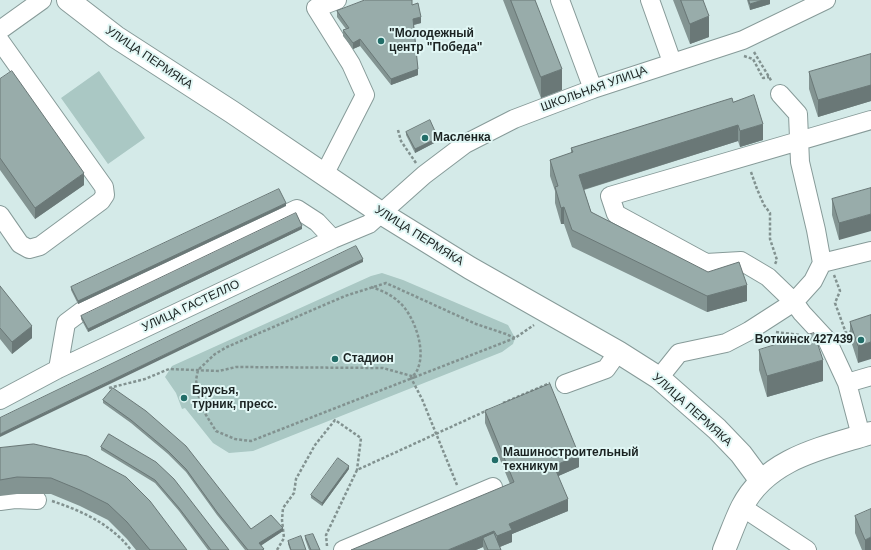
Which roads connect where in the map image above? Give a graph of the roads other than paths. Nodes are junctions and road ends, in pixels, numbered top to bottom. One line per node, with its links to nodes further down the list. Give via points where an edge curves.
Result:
1 (42, 0): 7 (street)
2 (338, 0): 14 (street, via 316,8 351,64 365,95)
3 (560, 0): 10 (street)
4 (650, 0): 9 (street)
5 (826, 0): 9 (street, ШКОЛЬНАЯ УЛИЦА, via 746,38)
6 (76, 2): 14 (main road, УЛИЦА ПЕРМЯКА, via 116,37 232,112)
7 (0, 30)
8 (0, 40): 16 (street, via 104,187 105,195 101,202 40,246 29,249 20,244)
9 (672, 62): 10 (street, ШКОЛЬНАЯ УЛИЦА)
10 (593, 89): 15 (street, ШКОЛЬНАЯ УЛИЦА, via 514,119 465,144 424,175)
11 (780, 94): 13 (street, via 798,114)
12 (871, 120): 13 (street)
13 (799, 141): 19 (street, via 800,162 816,230); 20 (street, via 610,196 616,214 706,263 741,261 768,277)
14 (324, 176): 15 (main road, УЛИЦА ПЕРМЯКА)
15 (381, 213): 17 (street, УЛИЦА ГАСТЕЛЛО, via 369,224); 21 (main road, УЛИЦА ПЕРМЯКА, via 470,268)
16 (0, 216)
17 (333, 239): 22 (street, УЛИЦА ГАСТЕЛЛО); 22 (street, via 317,222 297,209 82,311 66,323)
18 (871, 251): 19 (street)
19 (827, 262): 20 (street)
20 (794, 302): 24 (street, via 726,343 678,353); 26 (street, via 827,340)
21 (618, 352): 24 (main road, УЛИЦА ПЕРМЯКА); 25 (street, via 606,368)
22 (58, 369): 27 (street, УЛИЦА ГАСТЕЛЛО)
23 (871, 376): 26 (street)
24 (659, 378): 29 (main road, УЛИЦА ПЕРМЯКА, via 717,429)
25 (558, 383)
26 (847, 383): 28 (street)
27 (1, 398)
28 (866, 435): 29 (main road, via 794,458)
29 (762, 481): 33 (main road)
30 (493, 487): 34 (street)
31 (43, 500): 32 (street)
32 (0, 501)
33 (742, 507): 35 (main road); 36 (street)
34 (343, 550)
35 (724, 550)
36 (807, 550)

